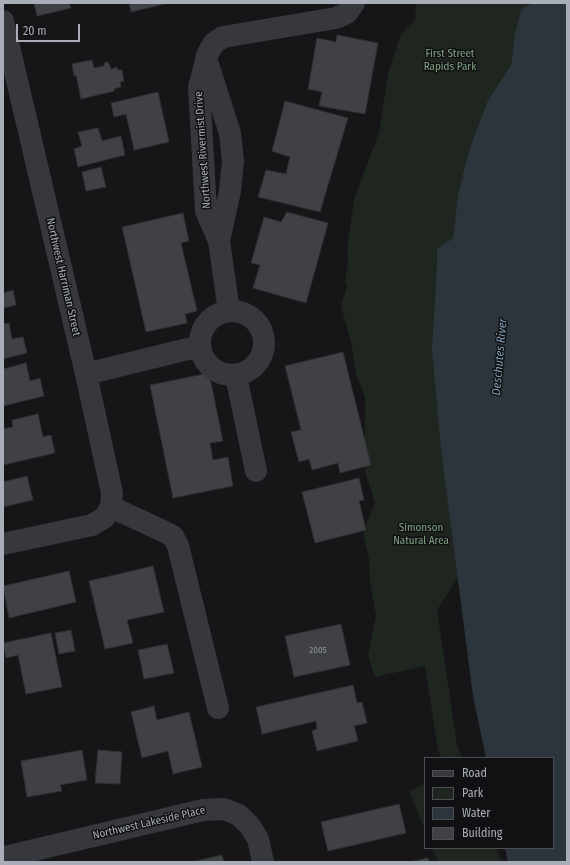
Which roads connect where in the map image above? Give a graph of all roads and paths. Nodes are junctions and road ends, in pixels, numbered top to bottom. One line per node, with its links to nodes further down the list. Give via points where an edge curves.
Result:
1 (354, 3): 3 (street, Northwest Rivermist Drive, via 347,13 336,18 223,37 214,43)
2 (3, 21): 7 (street, Northwest Harriman Street)
3 (206, 58): 4 (street, Northwest Rivermist Drive, via 199,87 206,211); 4 (street, Northwest Rivermist Drive, via 230,132 233,160 230,191)
4 (219, 241): 5 (street, Northwest Rivermist Drive)
5 (229, 311): 6 (street, via 217,314 207,322 201,334); 8 (street, via 242,312 253,318 261,328 265,340 264,353 258,364 248,372)
6 (200, 346): 7 (street); 8 (street, via 204,358 212,368 223,374)
7 (86, 374): 10 (street, Northwest Harriman Street, via 112,493)
8 (236, 376): 9 (street)
9 (256, 471)
10 (111, 507): 11 (street, via 104,518 92,525); 12 (street, via 173,536 178,546)
11 (3, 544)
12 (218, 708)
13 (5, 856): 14 (street, Northwest Lakeside Place, via 203,810 224,809 240,815 250,826 258,840)
14 (263, 862)

